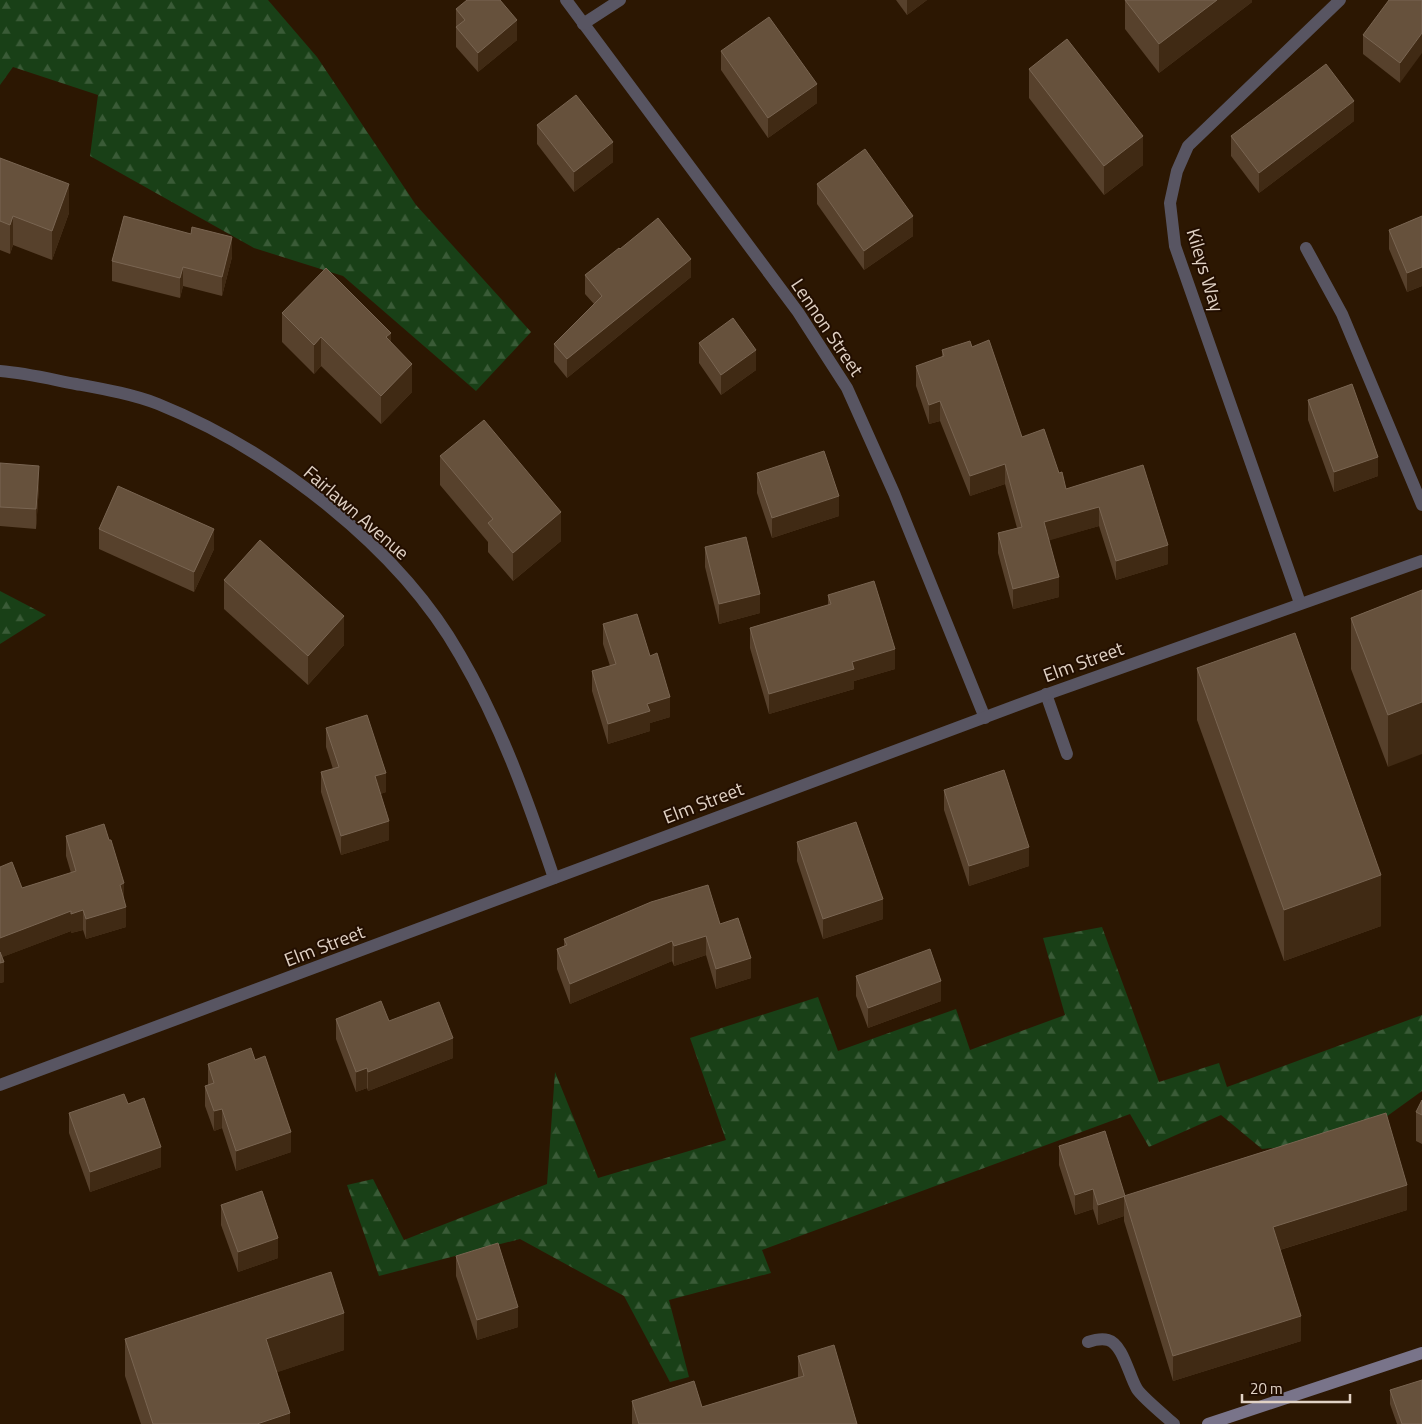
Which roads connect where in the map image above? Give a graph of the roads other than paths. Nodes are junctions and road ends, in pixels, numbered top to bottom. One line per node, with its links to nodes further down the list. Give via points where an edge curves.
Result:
1 (566, 0): 4 (street, Lennon Street)
2 (620, 0): 4 (street)
3 (1340, 0): 9 (street, Kileys Way, via 1188,146 1177,171 1170,202 1175,246)
4 (583, 24): 11 (street, Lennon Street, via 798,312 847,388 894,493)
5 (1306, 248): 7 (street, via 1342,314)
6 (0, 371): 13 (street, Fairlawn Avenue, via 112,391 165,408 216,431 273,466 327,505 366,539 436,616 460,654 501,736)
7 (1422, 505)
8 (1422, 561): 9 (street, Elm Street)
9 (1300, 603): 10 (street, Elm Street)
10 (1046, 694): 11 (street, Elm Street); 12 (street)
11 (986, 718): 13 (street, Elm Street)
12 (1067, 754)
13 (554, 878): 14 (street, Elm Street)
14 (0, 1085)
15 (1088, 1342): 17 (street, via 1107,1339 1114,1343 1138,1391)
16 (1422, 1353): 18 (main road)
17 (1174, 1424)
18 (1208, 1424)

